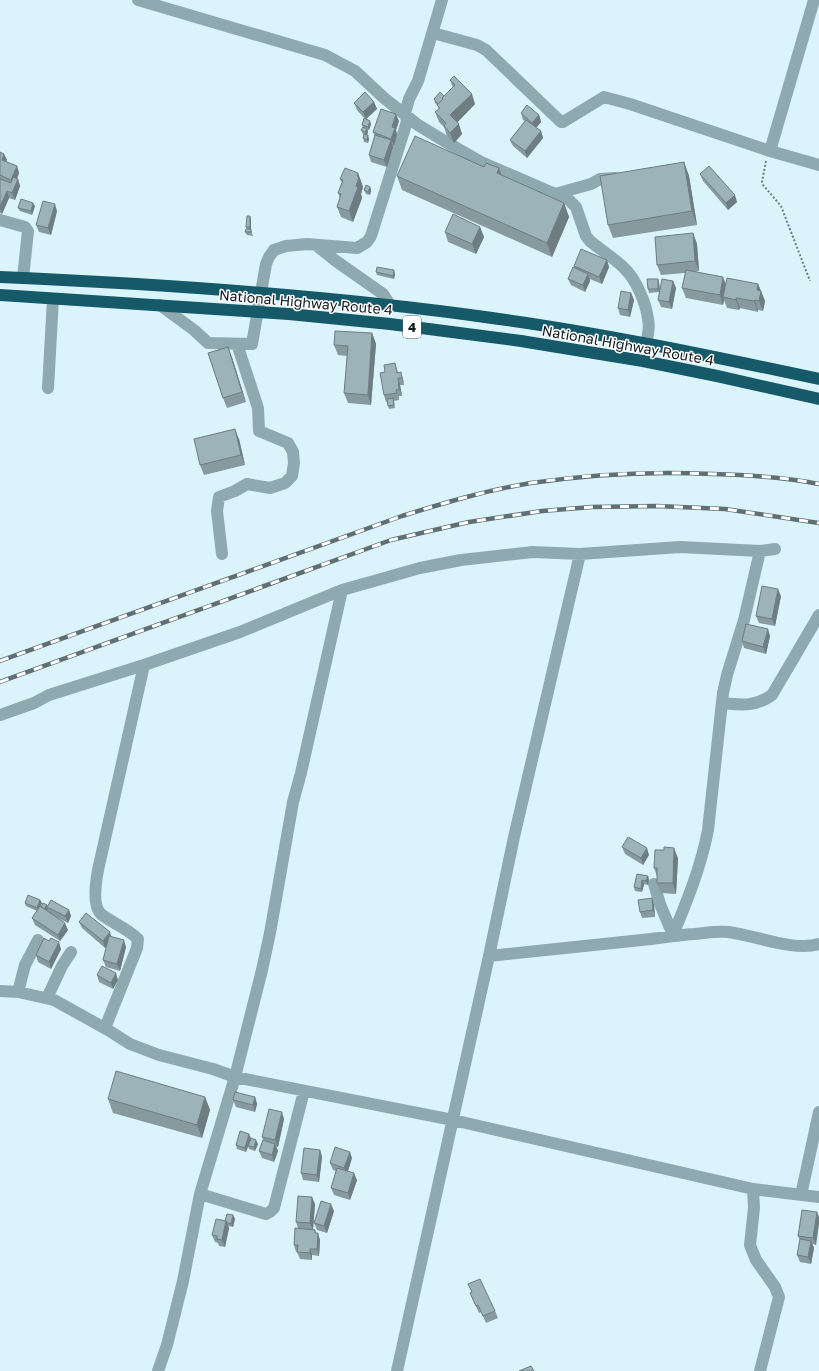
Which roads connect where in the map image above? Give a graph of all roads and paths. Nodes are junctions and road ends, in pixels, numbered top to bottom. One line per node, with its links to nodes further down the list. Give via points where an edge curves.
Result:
1 (138, 0): 5 (street, via 325,54 355,71)
2 (442, 0): 4 (street)
3 (814, 0): 6 (street)
4 (433, 33): 5 (street); 6 (street, via 478,45 486,50 561,122 604,97)
5 (405, 114): 9 (street, via 418,125 480,162); 11 (street, via 407,121 369,240 357,248)
6 (770, 150): 7 (street); 14 (path, via 763,185 781,206)
7 (819, 165)
8 (615, 178): 9 (street, via 600,179)
9 (555, 194): 22 (street, via 569,200 576,207 590,241 625,268 633,278 648,319)
10 (0, 220): 13 (street, via 26,227 28,231)
11 (316, 245): 15 (street, via 291,245 274,250 266,264); 19 (street, via 383,294)
12 (0, 277): 13 (highway, National Highway Route 4 / 4)
13 (23, 278): 15 (highway, National Highway Route 4 / 4)
14 (810, 282)
15 (260, 293): 19 (highway, National Highway Route 4 / 4); 20 (street)
16 (0, 295): 17 (highway, National Highway Route 4 / 4)
17 (53, 299): 18 (highway, National Highway Route 4 / 4); 24 (street)
18 (160, 305): 20 (highway, National Highway Route 4 / 4); 21 (street, via 208,343)
19 (390, 305): 22 (highway, National Highway Route 4 / 4, via 494,318)
20 (257, 312): 21 (street, via 252,344); 25 (highway, National Highway Route 4 / 4, via 390,324 521,341 643,361)
21 (237, 344): 28 (street, via 258,408 259,431 288,443 293,452 294,463 292,476 285,484 270,488 247,484 219,497 217,511)
22 (646, 344): 23 (highway, National Highway Route 4 / 4)
23 (819, 379)
24 (48, 388)
25 (819, 399)
26 (775, 549): 27 (street)
27 (760, 551): 29 (street, via 680,547); 33 (street, via 744,620 726,675)
28 (222, 554)
29 (580, 554): 30 (street, via 533,552 460,560 420,568); 40 (street)
30 (342, 590): 32 (street, via 240,632); 45 (street, via 293,802 270,933)
31 (819, 615): 33 (street, via 772,695 752,705)
32 (144, 665): 34 (street, via 48,695); 44 (street, via 98,870 96,890 100,913 131,932 138,939 138,948)
33 (722, 703): 36 (street, via 707,836 687,902)
34 (0, 715)
35 (654, 884): 36 (street)
36 (673, 935): 38 (street, via 728,932 795,946); 40 (street)
37 (38, 940): 42 (street, via 26,965)
38 (819, 944)
39 (71, 952): 43 (street)
40 (489, 956): 48 (street)
41 (0, 991): 42 (street)
42 (18, 992): 43 (street)
43 (47, 998): 44 (street, via 66,1005)
44 (105, 1028): 45 (street, via 130,1044 158,1055)
45 (235, 1077): 46 (street); 50 (street)
46 (304, 1091): 48 (street); 50 (street, via 272,1210 266,1214)
47 (819, 1112): 51 (street)
48 (452, 1120): 49 (street); 54 (street)
49 (753, 1188): 51 (street); 55 (street, via 754,1208 750,1245 756,1260 775,1287 778,1297)
50 (200, 1194): 53 (street, via 183,1281)
51 (801, 1195): 52 (street)
52 (819, 1197)
53 (158, 1371)
54 (396, 1371)
55 (760, 1371)

